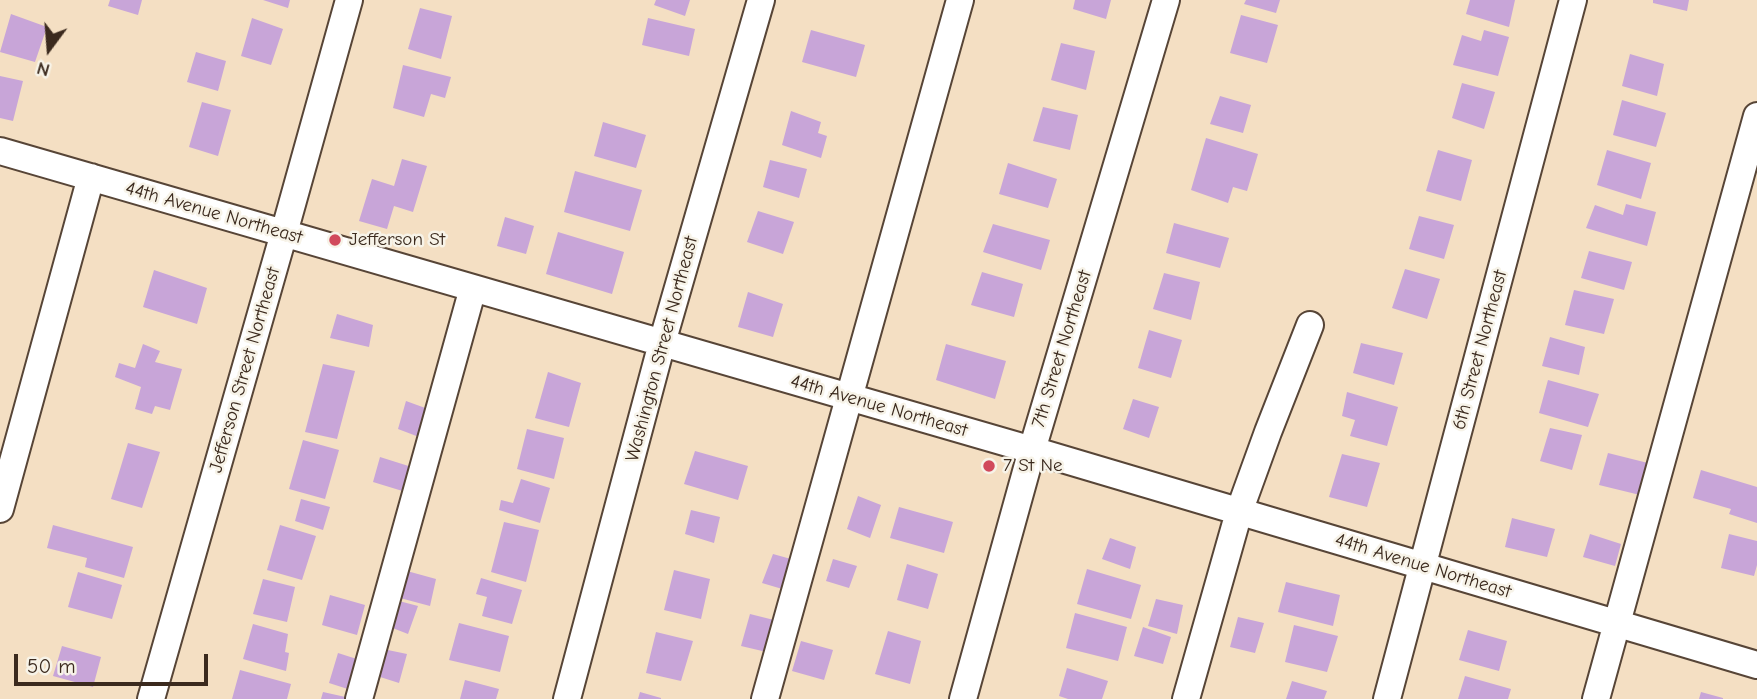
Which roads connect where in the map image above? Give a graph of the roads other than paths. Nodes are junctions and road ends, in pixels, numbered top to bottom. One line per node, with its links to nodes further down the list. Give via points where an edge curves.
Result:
1 (349, 0): 9 (street, Jefferson Street Northeast)
2 (761, 0): 12 (street, Washington Street Northeast)
3 (960, 0): 13 (street)
4 (1166, 0): 14 (street, 7th Street Northeast)
5 (1573, 0): 17 (street, 6th Street Northeast)
6 (1757, 116): 18 (street)
7 (0, 150): 8 (street, 44th Avenue Northeast)
8 (91, 177): 9 (street, 44th Avenue Northeast); 15 (street)
9 (284, 233): 10 (street, 44th Avenue Northeast); 20 (street, Jefferson Street Northeast)
10 (473, 288): 12 (street, 44th Avenue Northeast); 21 (street)
11 (1310, 326): 16 (street)
12 (662, 343): 13 (street, 44th Avenue Northeast); 22 (street, Washington Street Northeast)
13 (848, 397): 14 (street, 44th Avenue Northeast); 23 (street)
14 (1032, 450): 16 (street, 44th Avenue Northeast); 24 (street, 7th Street Northeast)
15 (0, 509)
16 (1239, 512): 17 (street, 44th Avenue Northeast); 25 (street)
17 (1422, 566): 18 (street, 44th Avenue Northeast); 26 (street, 6th Street Northeast)
18 (1617, 624): 19 (street, 44th Avenue Northeast); 27 (street)
19 (1757, 665)
20 (150, 699)
21 (359, 699)
22 (568, 699)
23 (765, 699)
24 (963, 699)
25 (1186, 699)
26 (1387, 699)
27 (1596, 699)

